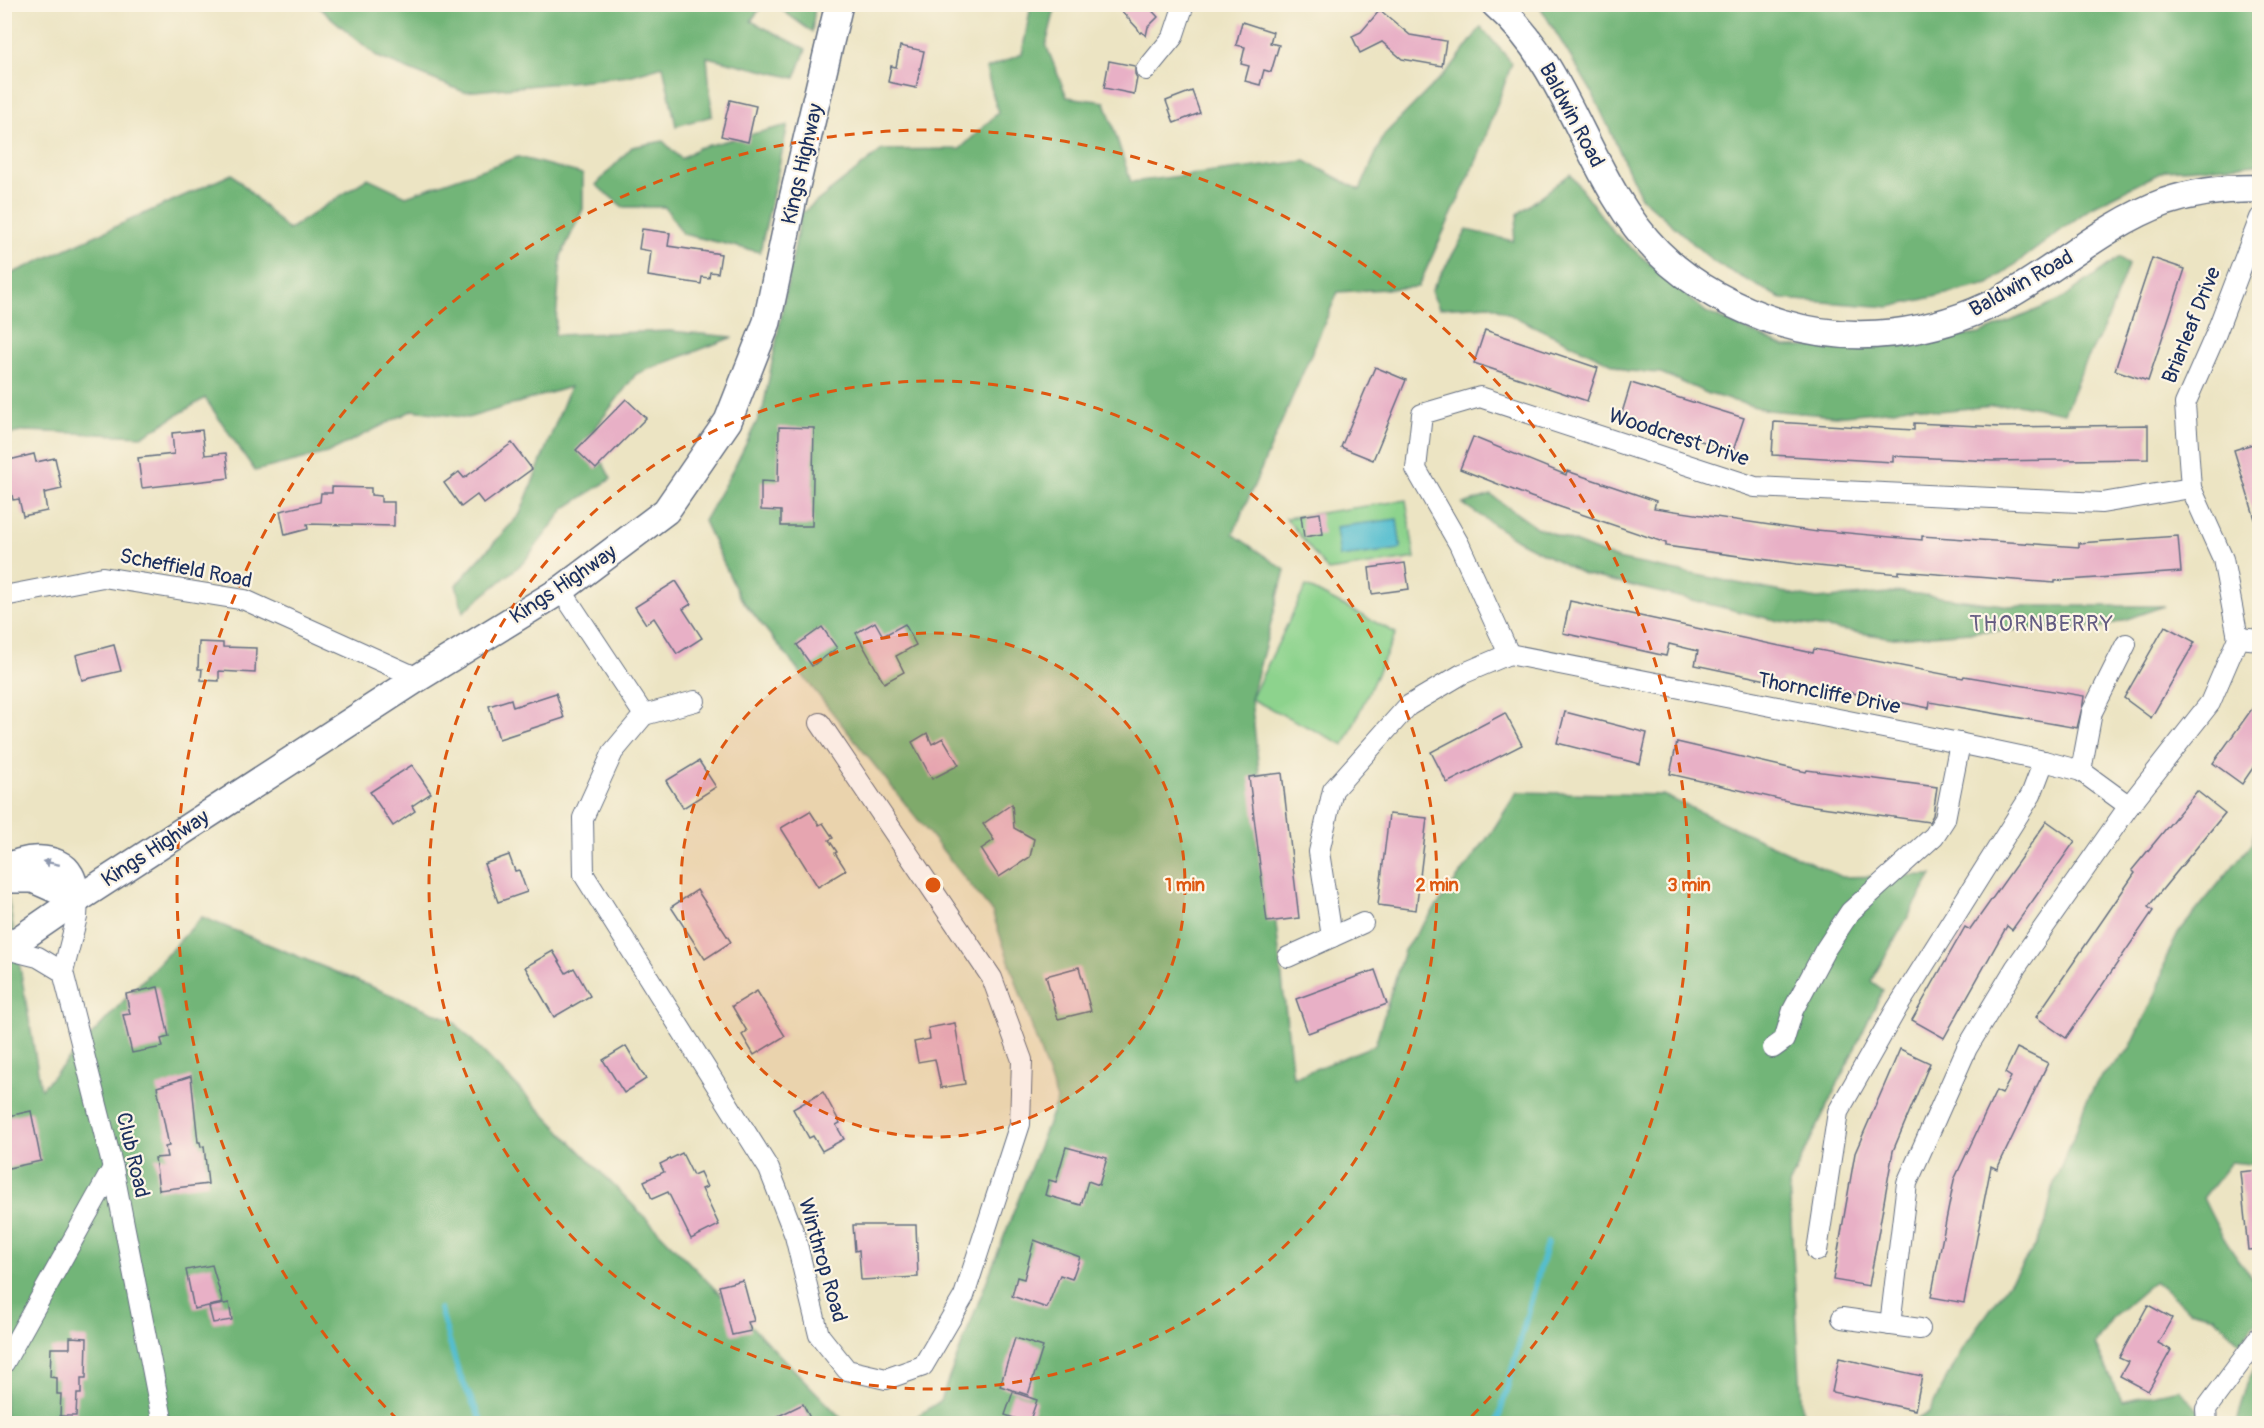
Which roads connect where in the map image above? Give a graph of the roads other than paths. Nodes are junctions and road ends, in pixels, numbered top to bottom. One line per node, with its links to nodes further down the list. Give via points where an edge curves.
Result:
1 (839, 4): 8 (street, Kings Highway, via 767,322 728,421 666,511)
2 (1184, 4): 4 (street, via 1173,37)
3 (1495, 4): 5 (street, Baldwin Road, via 1533,45 1609,185 1658,252 1722,299 1797,328 1876,336 1962,316 2000,300 2133,217 2166,202 2203,193)
4 (1146, 70)
5 (2259, 189)
6 (2259, 218): 7 (street, Briarleaf Drive, via 2185,404)
7 (2191, 488): 10 (street, Briarleaf Drive, via 2223,559); 13 (street, Woodcrest Drive, via 2102,502 1755,487 1480,397 1422,414 1416,469 1459,543)
8 (561, 590): 14 (street, Kings Highway); 16 (street)
9 (4, 596): 14 (street, Scheffield Road, via 103,577 244,600)
10 (2238, 638): 11 (street); 21 (street, via 2210,703)
11 (2259, 640)
12 (2126, 644): 20 (street, via 2092,712)
13 (1509, 654): 18 (street, Thorncliffe Drive); 26 (street, via 1462,674 1408,706 1333,789 1319,852)
14 (418, 678): 24 (street, Kings Highway)
15 (695, 701): 16 (street)
16 (644, 715): 17 (street, Winthrop Road, via 613,752 583,818 584,875 769,1169 795,1236 819,1335 847,1370 886,1379 923,1366 964,1296 1020,1124 1022,1060 992,978)
17 (820, 723)
18 (1960, 743): 19 (street, Thorncliffe Drive); 30 (street, via 1945,819 1934,836 1850,912 1793,1010 1784,1040)
19 (2044, 761): 20 (street, Thorncliffe Drive); 32 (street, via 2031,795 1897,1008 1838,1112)
20 (2081, 771): 21 (street, Thorncliffe Drive)
21 (2129, 806): 34 (street, via 2016,968 1967,1048 1907,1183)
22 (4, 870): 24 (street, one-way to 22, via 62,865 46,860 23,861)
23 (4, 879): 24 (street, via 33,879)
24 (78, 899): 27 (street, Kings Highway); 29 (street, Club Road)
25 (1363, 922): 26 (street)
26 (1332, 937): 28 (street)
27 (5, 949): 29 (street, via 38,957)
28 (1288, 957)
29 (63, 972): 31 (street, Club Road)
30 (1773, 1048)
31 (113, 1168): 37 (street); 38 (street, Club Road)
32 (1817, 1251)
33 (1842, 1318): 34 (street)
34 (1890, 1325): 35 (street)
35 (1920, 1329)
36 (2259, 1336): 39 (street, via 2206,1409)
37 (4, 1363)
38 (163, 1424)
39 (2207, 1424)

